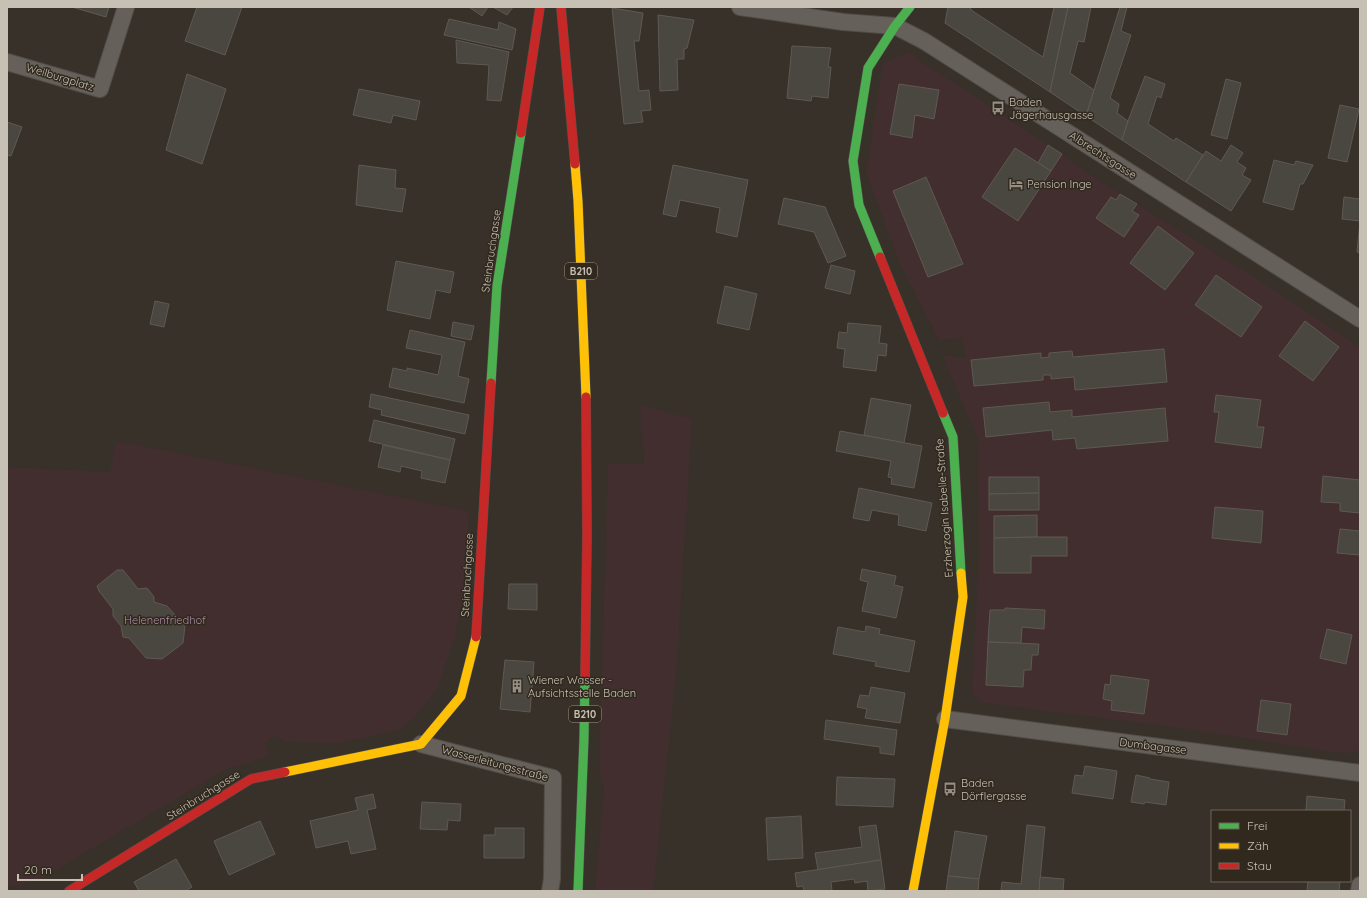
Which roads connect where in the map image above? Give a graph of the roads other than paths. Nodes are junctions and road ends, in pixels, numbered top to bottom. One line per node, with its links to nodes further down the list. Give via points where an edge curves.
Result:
1 (126, 7): 7 (street, Weilburgplatz, via 100,89)
2 (540, 7): 10 (street, Steinbruchgasse, via 497,286 476,638 461,696)
3 (561, 7): 15 (street, B210, via 580,239 587,429 584,738)
4 (740, 7): 6 (street, Albrechtsgasse, via 842,22)
5 (910, 7): 6 (street, Erzherzogin Isabelle-Straße)
6 (895, 26): 8 (street, Albrechtsgasse, via 924,41); 9 (street, Erzherzogin Isabelle-Straße, via 868,68 853,161 858,205 953,437 963,597)
7 (7, 62)
8 (1360, 319)
9 (945, 719): 11 (street, Dumbagasse); 16 (street, Erzherzogin Isabelle-Straße)
10 (421, 744): 13 (street, Steinbruchgasse, via 251,779); 14 (street, Wasserleitungsstraße, via 553,778)
11 (1360, 773)
12 (1360, 885): 17 (street)
13 (69, 891)
14 (550, 891)
15 (578, 891)
16 (913, 891)
17 (1359, 891)

